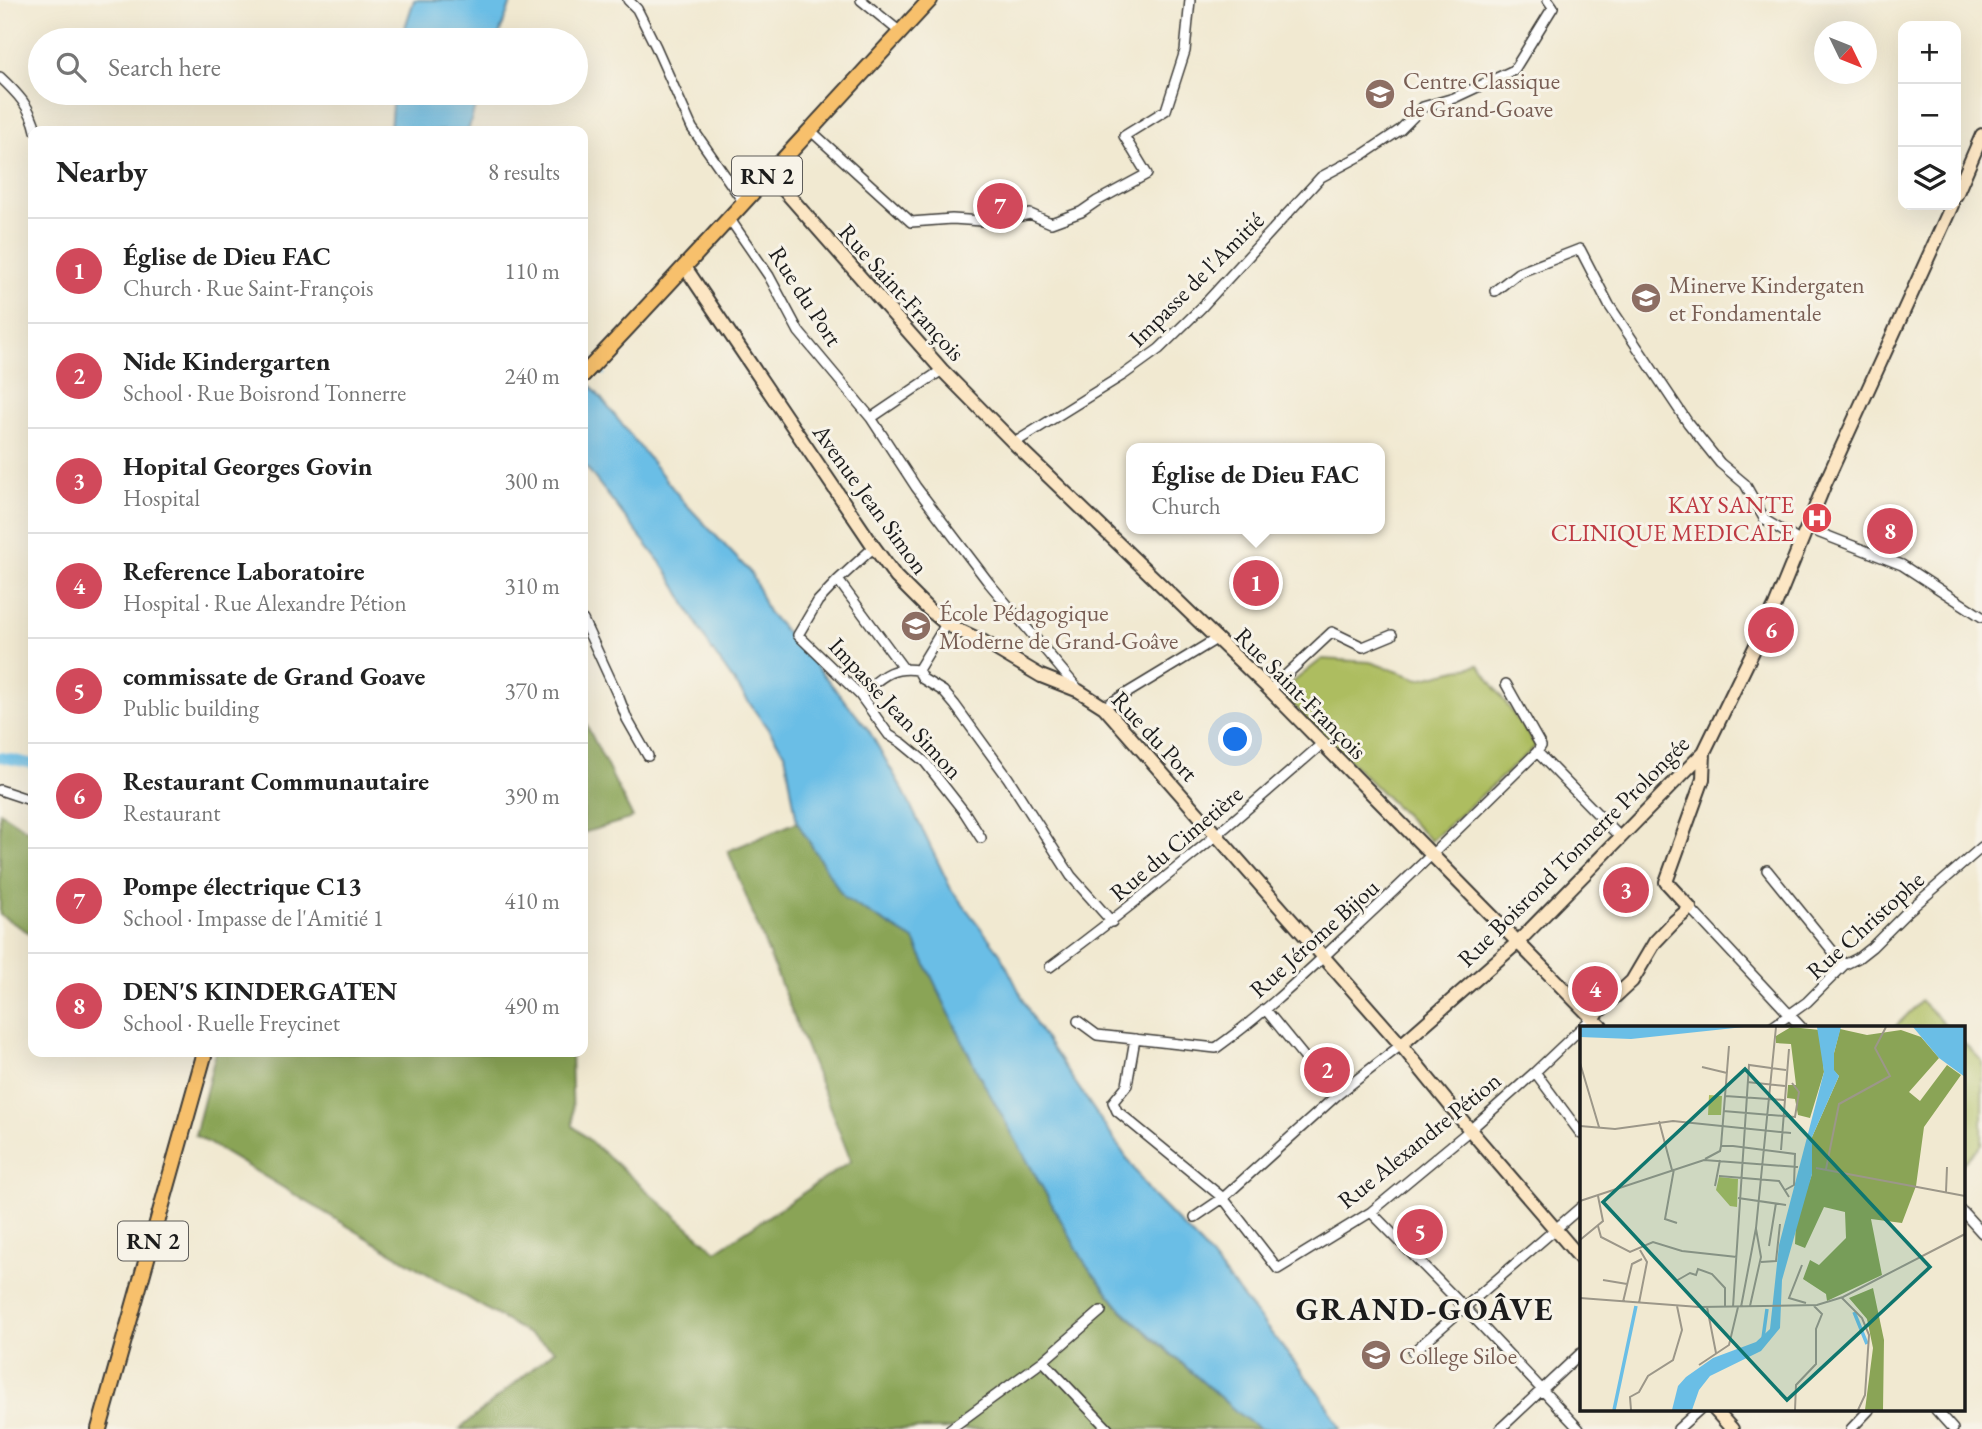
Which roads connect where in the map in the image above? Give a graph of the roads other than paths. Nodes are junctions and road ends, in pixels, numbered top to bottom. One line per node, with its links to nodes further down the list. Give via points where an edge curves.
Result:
1 (628, 0): 13 (street, via 647,27 692,128)
2 (862, 0): 6 (street)
3 (930, 0): 6 (main road, RN 2)
4 (1190, 0): 9 (street, via 1185,51 1166,110 1124,136 1147,174 1081,212 1051,223 1030,214 997,222 911,222)
5 (1548, 0): 21 (street, Impasse de l'Amitié, via 1553,6 1514,70 1423,107 1400,130 1321,177 1158,349)
6 (900, 32): 9 (main road, RN 2)
7 (0, 77): 8 (street, via 20,96)
8 (35, 126)
9 (810, 130): 11 (main road, RN 2)
10 (1982, 135): 12 (street)
11 (769, 173): 13 (main road, RN 2); 19 (street, Rue Saint-François)
12 (1961, 183)
13 (744, 203): 15 (main road, RN 2)
14 (1950, 210): 22 (street, Rue Boisrond Tonnerre Prolongée)
15 (729, 218): 16 (main road, RN 2); 20 (street, Rue du Port, via 769,276 799,332)
16 (685, 267): 18 (main road, RN 2); 24 (street, Avenue Jean Simon)
17 (1495, 291): 23 (street, via 1518,273 1580,249 1609,304 1688,424 1720,463 1745,484 1765,520)
18 (588, 370)
19 (942, 370): 20 (street); 21 (street, Rue Saint-François)
20 (872, 418): 35 (street, Rue du Port, via 916,487)
21 (1014, 443): 30 (street, Rue Saint-François)
22 (1807, 528): 23 (street, Rue Boisrond Tonnerre Prolongée); 26 (street, via 1902,565)
23 (1801, 542): 40 (street, Rue Boisrond Tonnerre Prolongée)
24 (874, 547): 25 (street, Impasse Jean Simon); 27 (street, Avenue Jean Simon, via 896,576)
25 (838, 580): 31 (street); 36 (street, Impasse Jean Simon, via 818,601 798,635)
26 (1982, 617)
27 (946, 624): 32 (street); 35 (street, Avenue Jean Simon, via 1041,676)
28 (588, 631): 41 (street)
29 (1392, 635): 34 (street, via 1363,647 1332,632)
30 (1218, 638): 34 (street, Rue Saint-François); 37 (street)
31 (903, 668): 32 (street); 36 (street, via 890,671)
32 (918, 670): 51 (street, via 956,705 1071,876)
33 (1506, 684): 39 (street, via 1541,746)
34 (1270, 690): 38 (street, Rue Saint-François)
35 (1079, 691): 37 (street, Rue du Port)
36 (860, 695): 45 (street, Impasse Jean Simon, via 889,735 925,762)
37 (1104, 707): 44 (street, Rue du Port)
38 (1323, 743): 44 (street, Rue du Cimetière); 48 (street, Rue Saint-François)
39 (1536, 752): 46 (street); 48 (street, Rue Jérome Bijou)
40 (1704, 752): 46 (street, Rue Boisrond Tonnerre Prolongée); 50 (street, via 1703,779 1666,882)
41 (648, 756)
42 (0, 790): 43 (street)
43 (28, 799)
44 (1216, 836): 51 (street, Rue du Cimetière); 53 (street, Rue du Port)
45 (981, 838)
46 (1621, 838): 52 (street, Rue Boisrond Tonnerre Prolongée)
47 (1982, 848): 54 (street, Rue Christophe, via 1872,947)
48 (1433, 855): 52 (street, Rue Saint-François); 53 (street, Rue Jérome Bijou)
49 (1768, 870): 54 (street)
50 (1690, 908): 57 (street); 58 (street, Rue Alexandre Pétion, via 1655,942 1632,981)
51 (1112, 922): 55 (street, Rue du Cimetière)
52 (1517, 943): 58 (street, Rue Saint-François); 66 (street, Rue Boisrond Tonnerre Prolongée)
53 (1323, 958): 56 (street, Rue Jérome Bijou); 66 (street, Rue du Port)
54 (1844, 965): 57 (street, Rue Christophe)
55 (1050, 967)
56 (1265, 1009): 65 (street, Rue Jérome Bijou, via 1216,1048); 69 (street)
57 (1789, 1014): 62 (street, Rue Christophe); 63 (street)
58 (1592, 1018): 60 (street, Rue Alexandre Pétion); 61 (street, Rue Saint-François)
59 (1078, 1021): 65 (street, Rue Jérome Bijou, via 1097,1035)
60 (1584, 1026)
61 (1600, 1026)
62 (1774, 1026)
63 (1800, 1026)
64 (1580, 1029): 68 (street, Rue Alexandre Pétion)
65 (1135, 1039): 72 (street, via 1126,1085 1113,1102 1117,1111)
66 (1401, 1045): 69 (street); 70 (street, Rue du Port)
67 (204, 1057): 90 (main road, RN 2)
68 (1535, 1072): 70 (street, Rue Alexandre Pétion); 71 (street)
69 (1336, 1096): 72 (street)
70 (1470, 1130): 74 (street, Rue Alexandre Pétion); 77 (street, Rue du Port)
71 (1580, 1133)
72 (1223, 1198): 74 (street, Rue Alexandre Pétion, via 1278,1269); 76 (street)
73 (1580, 1208): 77 (street)
74 (1371, 1212): 80 (street)
75 (1965, 1214): 78 (street)
76 (1195, 1217)
77 (1555, 1229): 79 (street, Rue du Port); 80 (street)
78 (1982, 1233)
79 (1580, 1258)
80 (1464, 1307): 82 (street); 85 (street)
81 (1101, 1311): 84 (street)
82 (1413, 1352)
83 (1580, 1354): 85 (street)
84 (1043, 1361): 91 (street); 92 (street)
85 (1542, 1388): 93 (street); 94 (street)
86 (1697, 1412): 95 (street)
87 (1717, 1412): 96 (street)
88 (1867, 1412): 97 (street)
89 (1938, 1412): 98 (street)
90 (99, 1429)
91 (950, 1429)
92 (1108, 1429)
93 (1500, 1429)
94 (1579, 1429)
95 (1678, 1429)
96 (1732, 1429)
97 (1851, 1429)
98 (1953, 1429)

